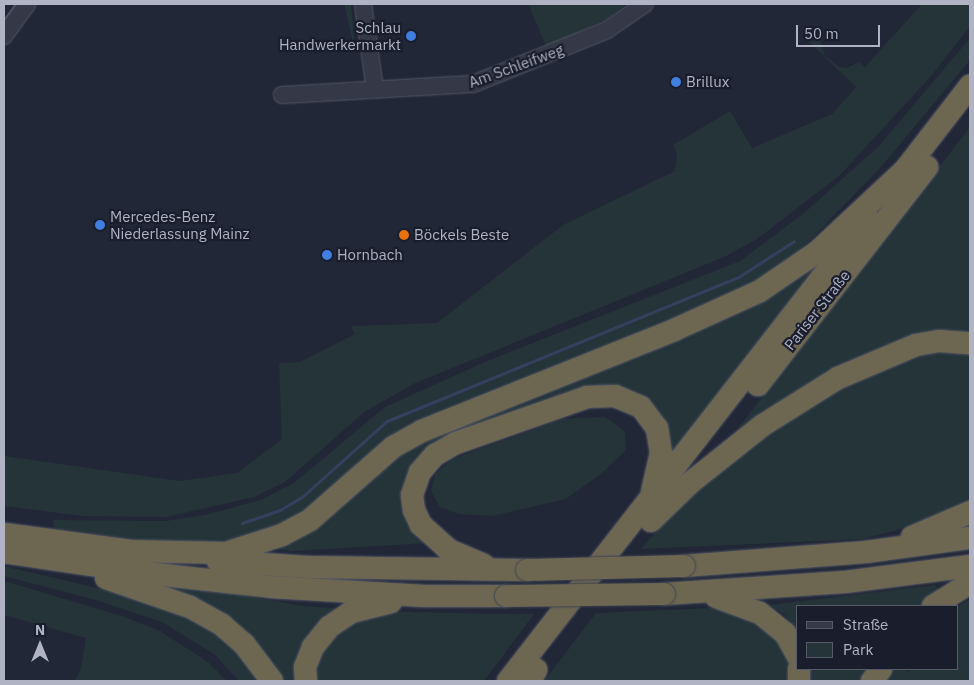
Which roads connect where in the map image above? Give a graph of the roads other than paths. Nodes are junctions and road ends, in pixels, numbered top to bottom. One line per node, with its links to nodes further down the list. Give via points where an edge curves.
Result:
1 (27, 4): 4 (street)
2 (363, 4): 6 (street)
3 (644, 4): 6 (street, Am Schleifweg, via 607,30 490,78 458,86)
4 (4, 36)
5 (970, 86): 9 (highway)
6 (375, 89): 7 (street, Am Schleifweg)
7 (282, 95)
8 (970, 112): 11 (highway, Pariser Straße)
9 (907, 168): 11 (highway); 15 (highway, via 817,252 760,291 708,316 422,431 393,447 310,520 282,535 226,552)
10 (970, 343): 11 (highway, via 939,341 916,345 838,378 763,425)
11 (655, 506): 20 (highway, via 660,439 650,417 640,407 615,396 580,399 456,443 435,454 414,486 412,501 421,525 449,550 469,561); 27 (highway); 30 (highway)
12 (970, 512): 17 (highway, via 929,531)
13 (4, 534): 15 (highway)
14 (970, 538): 17 (highway)
15 (126, 551): 20 (highway, via 298,567)
16 (4, 552): 18 (highway)
17 (866, 552): 20 (highway, bridge, via 684,566)
18 (51, 559): 23 (highway, via 270,587); 28 (highway, via 190,608 222,625 244,644)
19 (970, 566): 22 (highway, via 845,582)
20 (521, 570)
21 (970, 583): 24 (highway)
22 (692, 593): 23 (highway, bridge); 25 (highway, via 728,600 760,613 785,633)
23 (425, 596): 29 (highway, via 363,608 341,618 313,647 306,668)
24 (935, 605)
25 (796, 652)
26 (880, 670): 31 (highway)
27 (531, 677)
28 (272, 681)
29 (306, 681)
30 (508, 681)
31 (872, 681)

